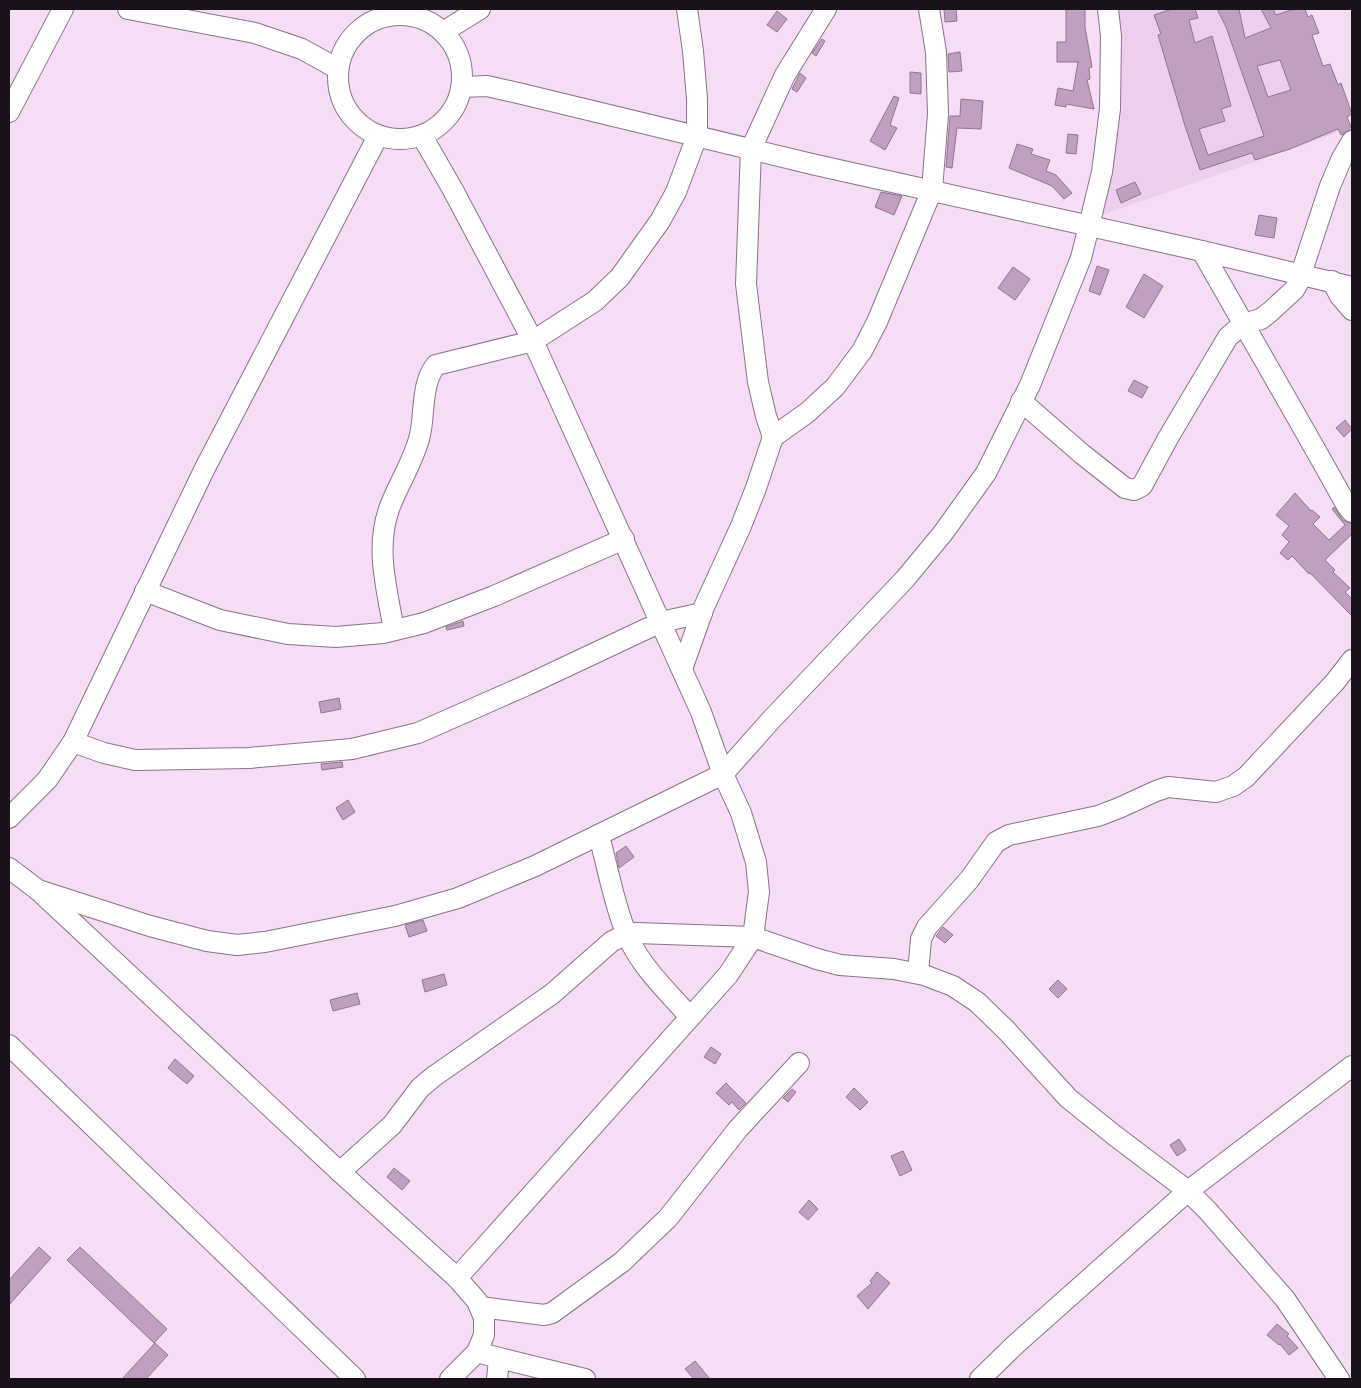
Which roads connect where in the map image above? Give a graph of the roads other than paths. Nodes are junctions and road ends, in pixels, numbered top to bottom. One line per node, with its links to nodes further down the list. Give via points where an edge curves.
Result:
1 (63, 9): 12 (street)
2 (128, 9): 10 (street, via 255,33 302,49)
3 (480, 9): 9 (street)
4 (687, 9): 15 (street, via 697,99)
5 (826, 9): 17 (street, via 786,75)
6 (929, 9): 18 (street, via 936,52 938,114)
7 (1108, 9): 19 (street, via 1110,109 1102,172)
8 (395, 12): 9 (street, via 429,22); 10 (street, via 357,31 347,42)
9 (443, 32): 11 (street, via 455,48 462,67)
10 (338, 69): 13 (street, via 338,90 346,109 360,125)
11 (462, 87): 14 (street, via 449,116); 15 (street, via 487,86 518,92)
12 (9, 112)
13 (378, 136): 14 (street, via 408,139); 31 (street, via 205,468)
14 (422, 136): 26 (street)
15 (697, 136): 17 (street); 26 (street, via 676,192 620,278 595,301)
16 (1352, 142): 21 (street, via 1330,186)
17 (751, 149): 18 (street); 28 (street, via 746,284 758,382)
18 (932, 190): 19 (street); 28 (street, via 862,351 835,387 808,412)
19 (1089, 226): 20 (street); 27 (street, via 1081,258)
20 (1202, 251): 21 (street); 25 (street)
21 (1301, 274): 22 (street); 25 (street, via 1294,290 1270,312)
22 (1332, 281): 23 (street); 24 (street)
23 (1352, 287)
24 (1352, 310)
25 (1242, 324): 27 (street, via 1228,337 1142,486 1134,490 1125,488 1082,454); 29 (street)
26 (533, 341): 30 (street); 34 (street, via 436,365 431,371 420,436 389,509 382,534)
27 (1022, 401): 38 (street, via 986,473 943,533 905,579)
28 (773, 437): 32 (street, via 741,526)
29 (1352, 512)
30 (624, 538): 33 (street); 34 (street, via 494,596)
31 (145, 591): 34 (street, via 220,620 288,634 336,637); 37 (street)
32 (702, 613): 33 (street); 36 (street)
33 (661, 622): 36 (street); 37 (street, via 418,733 352,749 248,758 134,760 104,754)
34 (394, 630)
35 (1352, 660): 45 (street, via 1322,697 1246,777 1233,786 1216,792 1168,787 1098,816 1009,835 996,842 969,880 927,927 921,939)
36 (682, 669): 38 (street)
37 (73, 742): 39 (street, via 47,780)
38 (723, 774): 40 (street); 44 (street, via 741,813 756,862 760,892)
39 (9, 818)
40 (599, 836): 42 (street, via 458,898 395,916 265,942 207,941); 43 (street)
41 (9, 868): 42 (street)
42 (38, 890): 50 (street)
43 (628, 935): 44 (street); 46 (street, via 655,979); 50 (street, via 611,942 552,994 433,1077 420,1088 392,1125)
44 (753, 937): 45 (street, via 840,965 894,968); 46 (street, via 728,975)
45 (918, 974): 51 (street, via 953,986 977,1002 1068,1098)
46 (690, 1016): 52 (street)
47 (9, 1045): 56 (street)
48 (799, 1063): 53 (street, via 738,1129 668,1218 622,1262 552,1313 544,1315)
49 (1352, 1066): 51 (street)
50 (340, 1172): 52 (street)
51 (1188, 1191): 60 (street); 61 (street, via 1285,1299)
52 (457, 1278): 53 (street)
53 (480, 1307): 54 (street, via 484,1335)
54 (477, 1352): 55 (street); 57 (street)
55 (499, 1358): 58 (street); 59 (street)
56 (355, 1379)
57 (450, 1379)
58 (497, 1379)
59 (584, 1379)
60 (980, 1379)
61 (1339, 1379)

